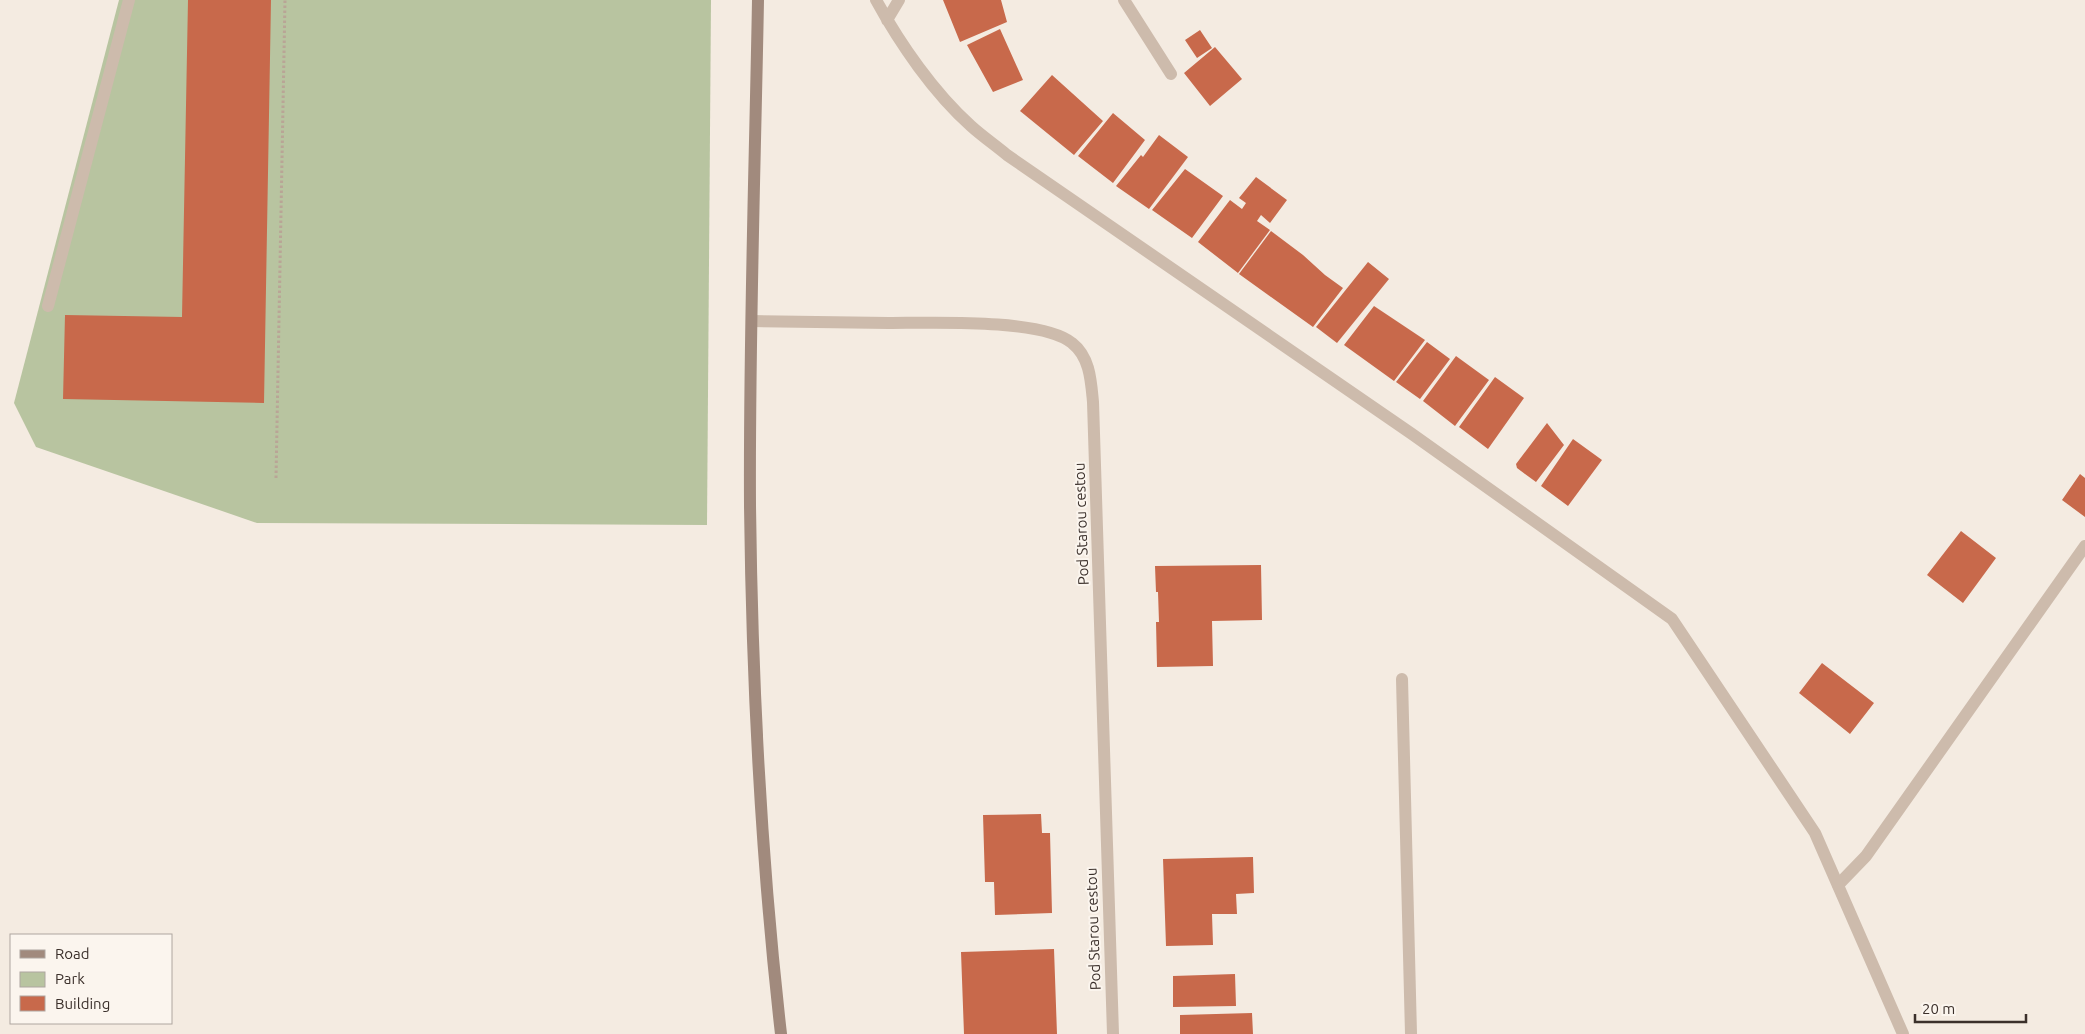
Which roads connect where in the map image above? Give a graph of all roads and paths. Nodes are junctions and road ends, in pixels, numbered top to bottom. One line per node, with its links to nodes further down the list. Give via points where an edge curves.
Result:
1 (129, 0): 9 (street)
2 (285, 0): 11 (path)
3 (758, 0): 10 (main road)
4 (876, 0): 7 (street)
5 (899, 0): 7 (street)
6 (1124, 0): 8 (street)
7 (887, 20): 14 (street, via 952,108 1007,154 1672,619 1815,833)
8 (1171, 74)
9 (48, 306)
10 (752, 321): 15 (main road, via 750,505 755,686 763,835); 16 (street, Pod Starou cestou, via 971,324 1041,330 1073,343 1085,359 1091,377 1093,402)
11 (276, 478)
12 (2085, 546): 14 (street, via 1866,856)
13 (1402, 680): 17 (street)
14 (1838, 885): 18 (street)
15 (781, 1034)
16 (1113, 1034)
17 (1411, 1034)
18 (1903, 1034)

